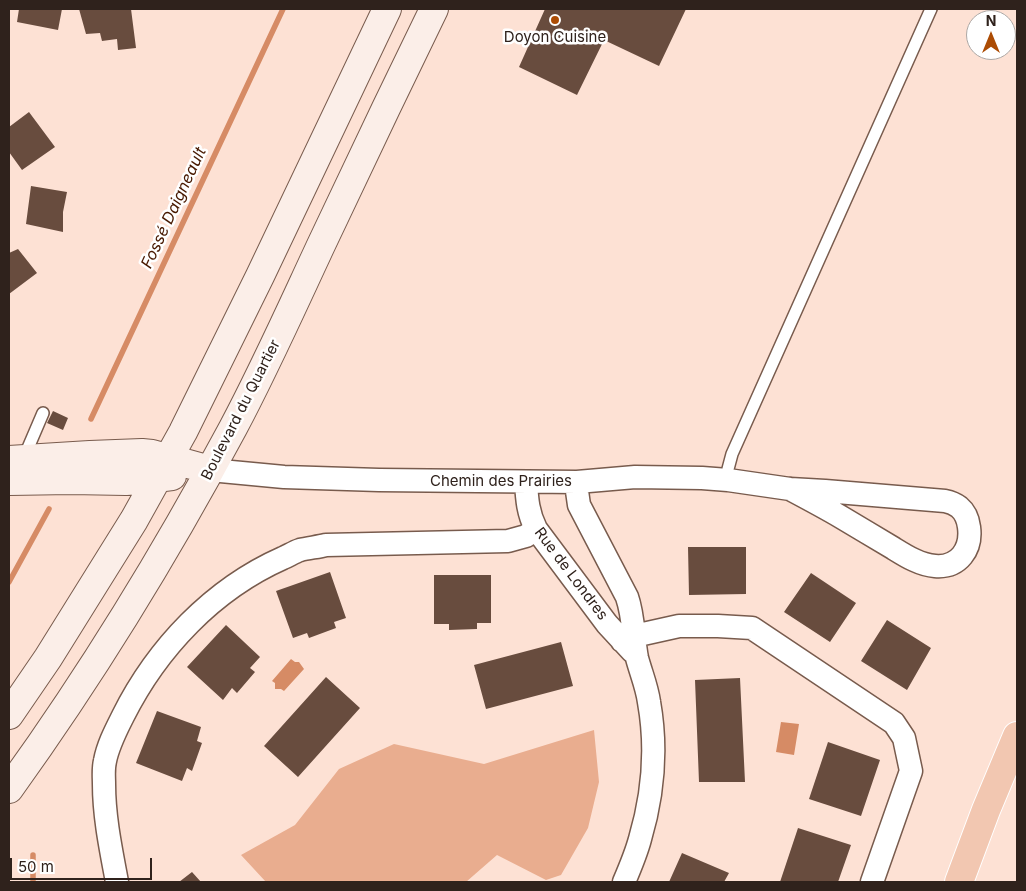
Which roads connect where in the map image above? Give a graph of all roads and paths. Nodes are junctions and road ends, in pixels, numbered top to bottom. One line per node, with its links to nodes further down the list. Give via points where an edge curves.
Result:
1 (387, 9): 6 (main road, via 235,328)
2 (434, 9): 7 (main road, Boulevard du Quartier, via 268,358)
3 (931, 9): 8 (lane, via 732,454)
4 (43, 414): 5 (lane, via 28,448)
5 (17, 459): 6 (main road, Chemin des Prairies, via 142,453 152,454)
6 (163, 468): 7 (main road, Chemin des Prairies); 9 (main road, Chemin des Prairies, via 126,481); 15 (main road, via 100,575)
7 (210, 470): 10 (street, Chemin des Prairies, via 349,480); 17 (main road, Boulevard du Quartier, via 139,594 69,704)
8 (728, 480): 11 (street, Chemin des Prairies, via 635,477); 12 (street, Chemin des Prairies)
9 (9, 481)
10 (526, 482): 11 (street, Chemin des Prairies); 13 (street, Rue de Londres, via 529,515)
11 (577, 482): 14 (street, Rue de Londres, via 579,505 627,597 631,611)
12 (790, 489): 12 (street, Chemin des Prairies, via 929,566 946,566 954,562 961,557 969,541 964,512 959,506 945,501)
13 (536, 530): 14 (street, Rue de Londres, via 607,624); 18 (street, via 508,542 326,545 300,550 250,575 206,607 161,654 147,674 133,695 108,748 104,764 104,798)
14 (631, 645): 19 (street, Rue de Londres, via 649,700 653,753 644,826); 20 (street, via 679,626 752,628 894,723 904,738 911,771)
15 (9, 715)
16 (1017, 736): 21 (highway)
17 (9, 789)
18 (117, 882)
19 (624, 882)
20 (872, 882)
21 (959, 882)

